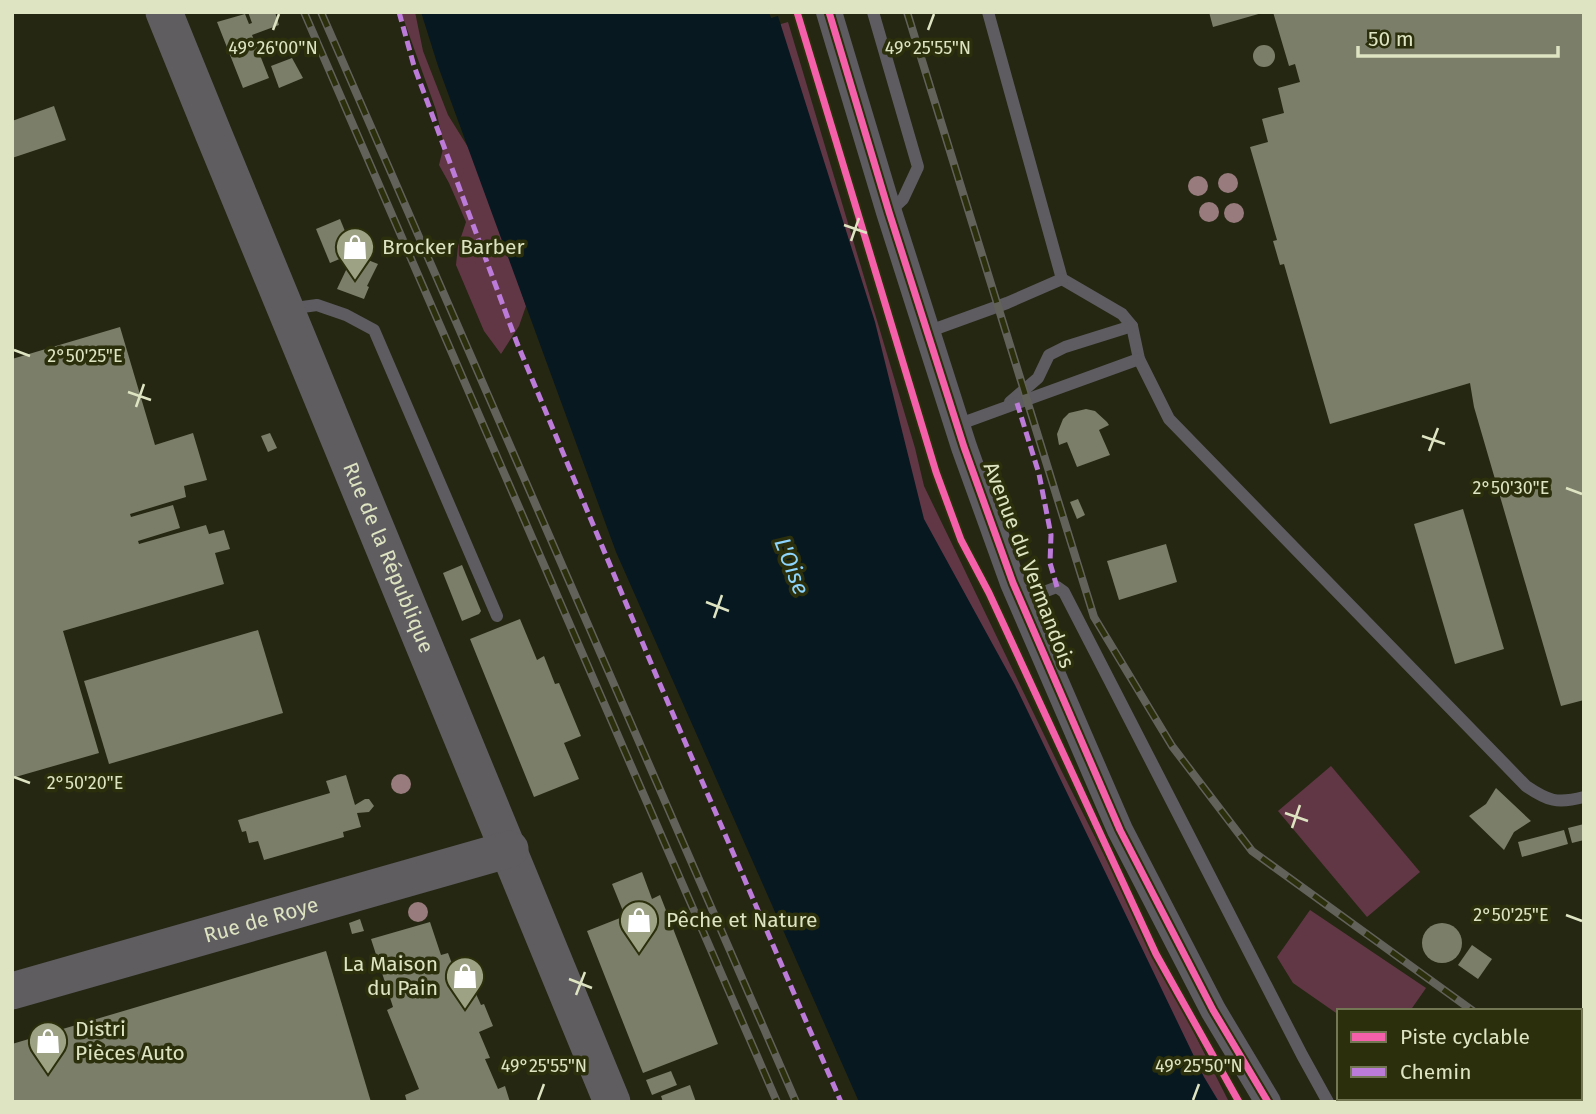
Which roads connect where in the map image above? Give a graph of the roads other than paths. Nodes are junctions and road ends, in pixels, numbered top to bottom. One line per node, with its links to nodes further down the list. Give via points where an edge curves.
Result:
1 (164, 12): 7 (main road, Rue de la République)
2 (829, 12): 5 (street, Avenue du Vermandois)
3 (873, 12): 5 (lane, via 918,167 903,199)
4 (988, 12): 6 (lane)
5 (889, 212): 9 (street, Avenue du Vermandois)
6 (1062, 279): 8 (lane, via 1122,314); 9 (lane)
7 (285, 310): 14 (lane, via 317,305 374,330); 16 (main road, Rue de la République)
8 (1132, 326): 10 (lane); 11 (lane, via 1049,355 1038,378)
9 (928, 332): 12 (street, Avenue du Vermandois)
10 (1139, 359): 11 (lane); 15 (lane, via 1169,419 1527,786 1546,799 1566,802)
11 (1003, 408): 12 (lane)
12 (957, 425): 13 (street, Avenue du Vermandois)
13 (1020, 601): 19 (street, Avenue du Vermandois, via 1120,830 1213,1010); 20 (lane, via 1057,587 1064,592)
14 (497, 616)
15 (1584, 797)
16 (510, 849): 17 (main road, Rue de Roye); 18 (main road, Rue de la République)
17 (12, 990)
18 (612, 1102)
19 (1268, 1102)
20 (1328, 1102)

